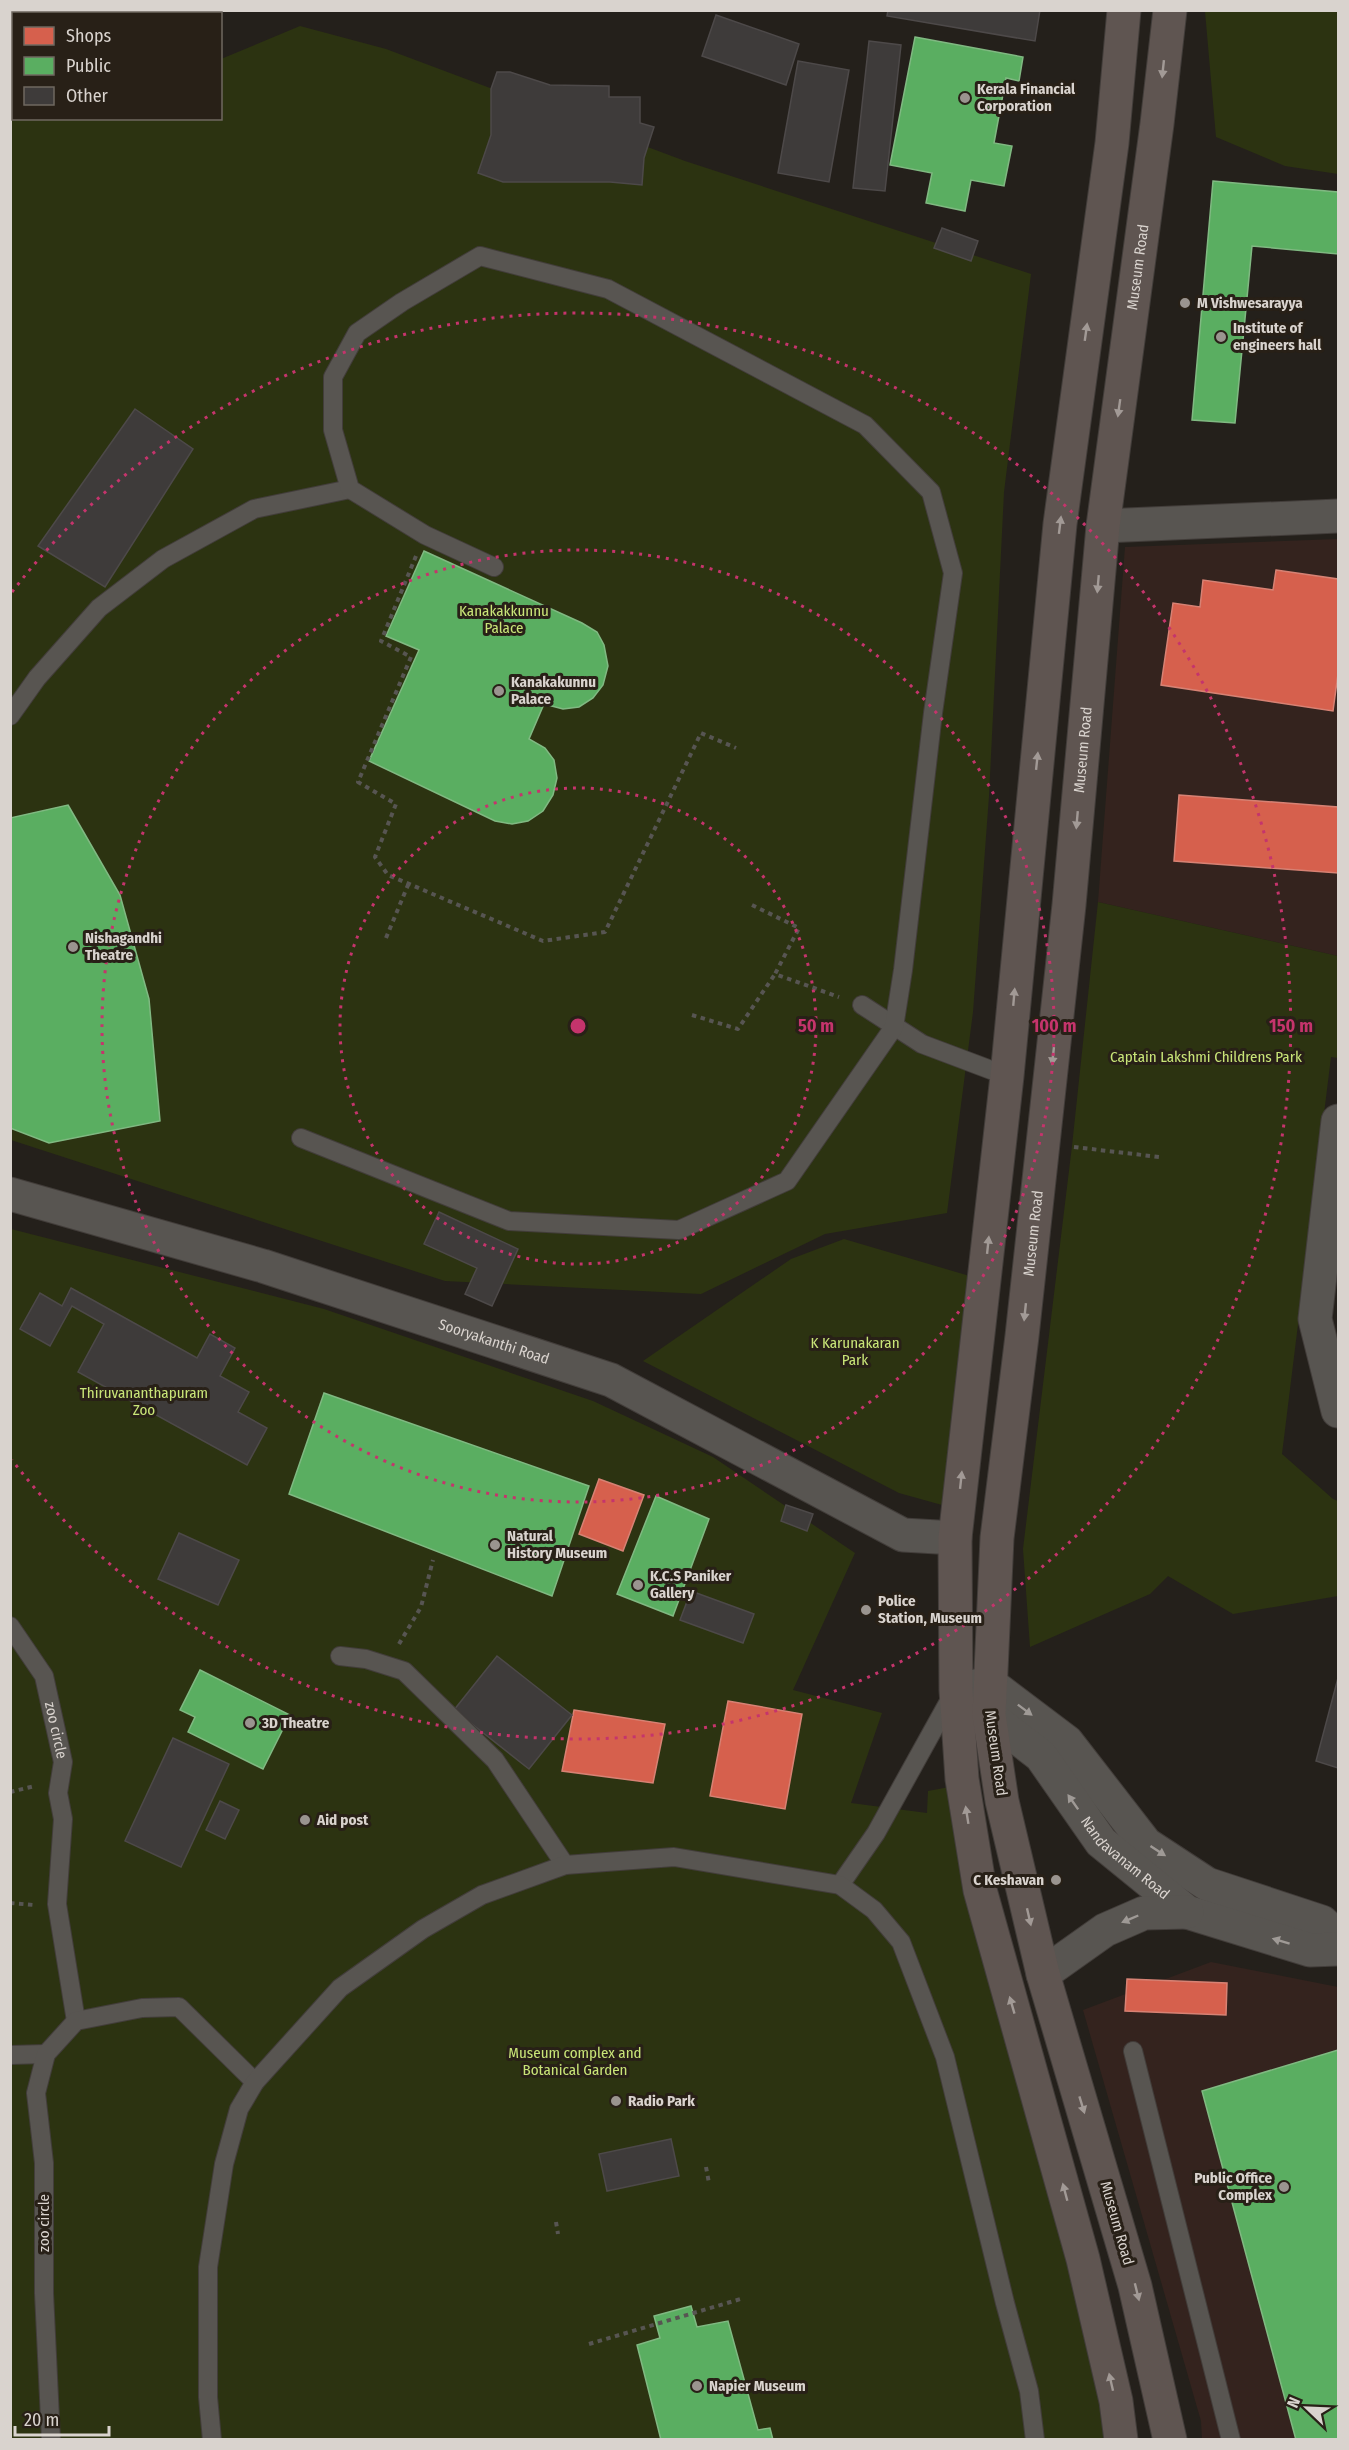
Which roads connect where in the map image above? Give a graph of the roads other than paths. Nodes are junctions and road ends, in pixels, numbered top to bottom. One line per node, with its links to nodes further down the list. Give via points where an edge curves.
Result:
1 (1124, 10): 10 (main road, one-way to 1, via 1060,525 1112,143)
2 (1170, 10): 5 (main road, Museum Road, one-way to 5)
3 (350, 489): 6 (lane, via 425,535); 7 (lane, via 254,509 163,559 99,608 37,678); 9 (lane, via 333,430 333,377 357,333 480,256 608,289 865,425 931,492 953,573)
4 (1338, 516): 5 (street)
5 (1103, 526): 18 (main road, Museum Road, one-way to 18, via 1044,1142 997,1538)
6 (494, 567)
7 (10, 716)
8 (862, 1005): 9 (lane)
9 (894, 1027): 10 (lane, via 922,1044); 12 (lane, via 787,1181 679,1230 509,1221)
10 (1007, 1076): 15 (main road, one-way to 10)
11 (1338, 1122): 14 (street, via 1315,1319)
12 (301, 1138)
13 (10, 1194): 15 (street, Sooryakanthi Road, via 263,1266 611,1380 903,1535)
14 (1338, 1412)
15 (955, 1538): 19 (main road)
16 (10, 1626): 27 (lane, zoo circle, via 44,1676 63,1762 58,1793 63,1819 57,1904)
17 (340, 1656): 21 (lane, via 366,1659 404,1671 495,1760)
18 (989, 1683): 19 (street); 20 (main road, Museum Road); 24 (street, one-way to 24, via 1067,1742 1146,1844 1207,1884 1322,1922)
19 (956, 1690): 20 (street, Nandavanam Road); 22 (lane, via 876,1833); 35 (main road, one-way to 19, via 1083,2259 980,1890 962,1779)
20 (989, 1715): 23 (street, Nandavanam Road, one-way to 20, via 1101,1842 1041,1756); 26 (main road, Museum Road, one-way to 26, via 1002,1801)
21 (565, 1865): 22 (lane, via 674,1857); 31 (lane, via 482,1896 423,1929 340,1988)
22 (840, 1885): 34 (lane, via 874,1910 901,1942 945,2057 1029,2391)
23 (1187, 1912): 25 (street, Nandavanam Road, one-way to 23, via 1310,1950); 26 (street, one-way to 26, via 1144,1913 1105,1930)
24 (1338, 1937)
25 (1338, 1949)
26 (1043, 1974): 36 (main road, Museum Road, one-way to 36, via 1136,2286)
27 (76, 2020): 29 (lane, zoo circle); 31 (lane, via 142,2008 179,2007)
28 (1133, 2051): 37 (lane)
29 (46, 2054): 30 (lane); 32 (lane, zoo circle, via 36,2093 44,2163 44,2294)
30 (10, 2055)
31 (255, 2082): 33 (lane, via 240,2109 224,2164 208,2267 208,2397)
32 (51, 2439)
33 (212, 2439)
34 (1035, 2439)
35 (1121, 2439)
36 (1170, 2439)
37 (1231, 2439)

